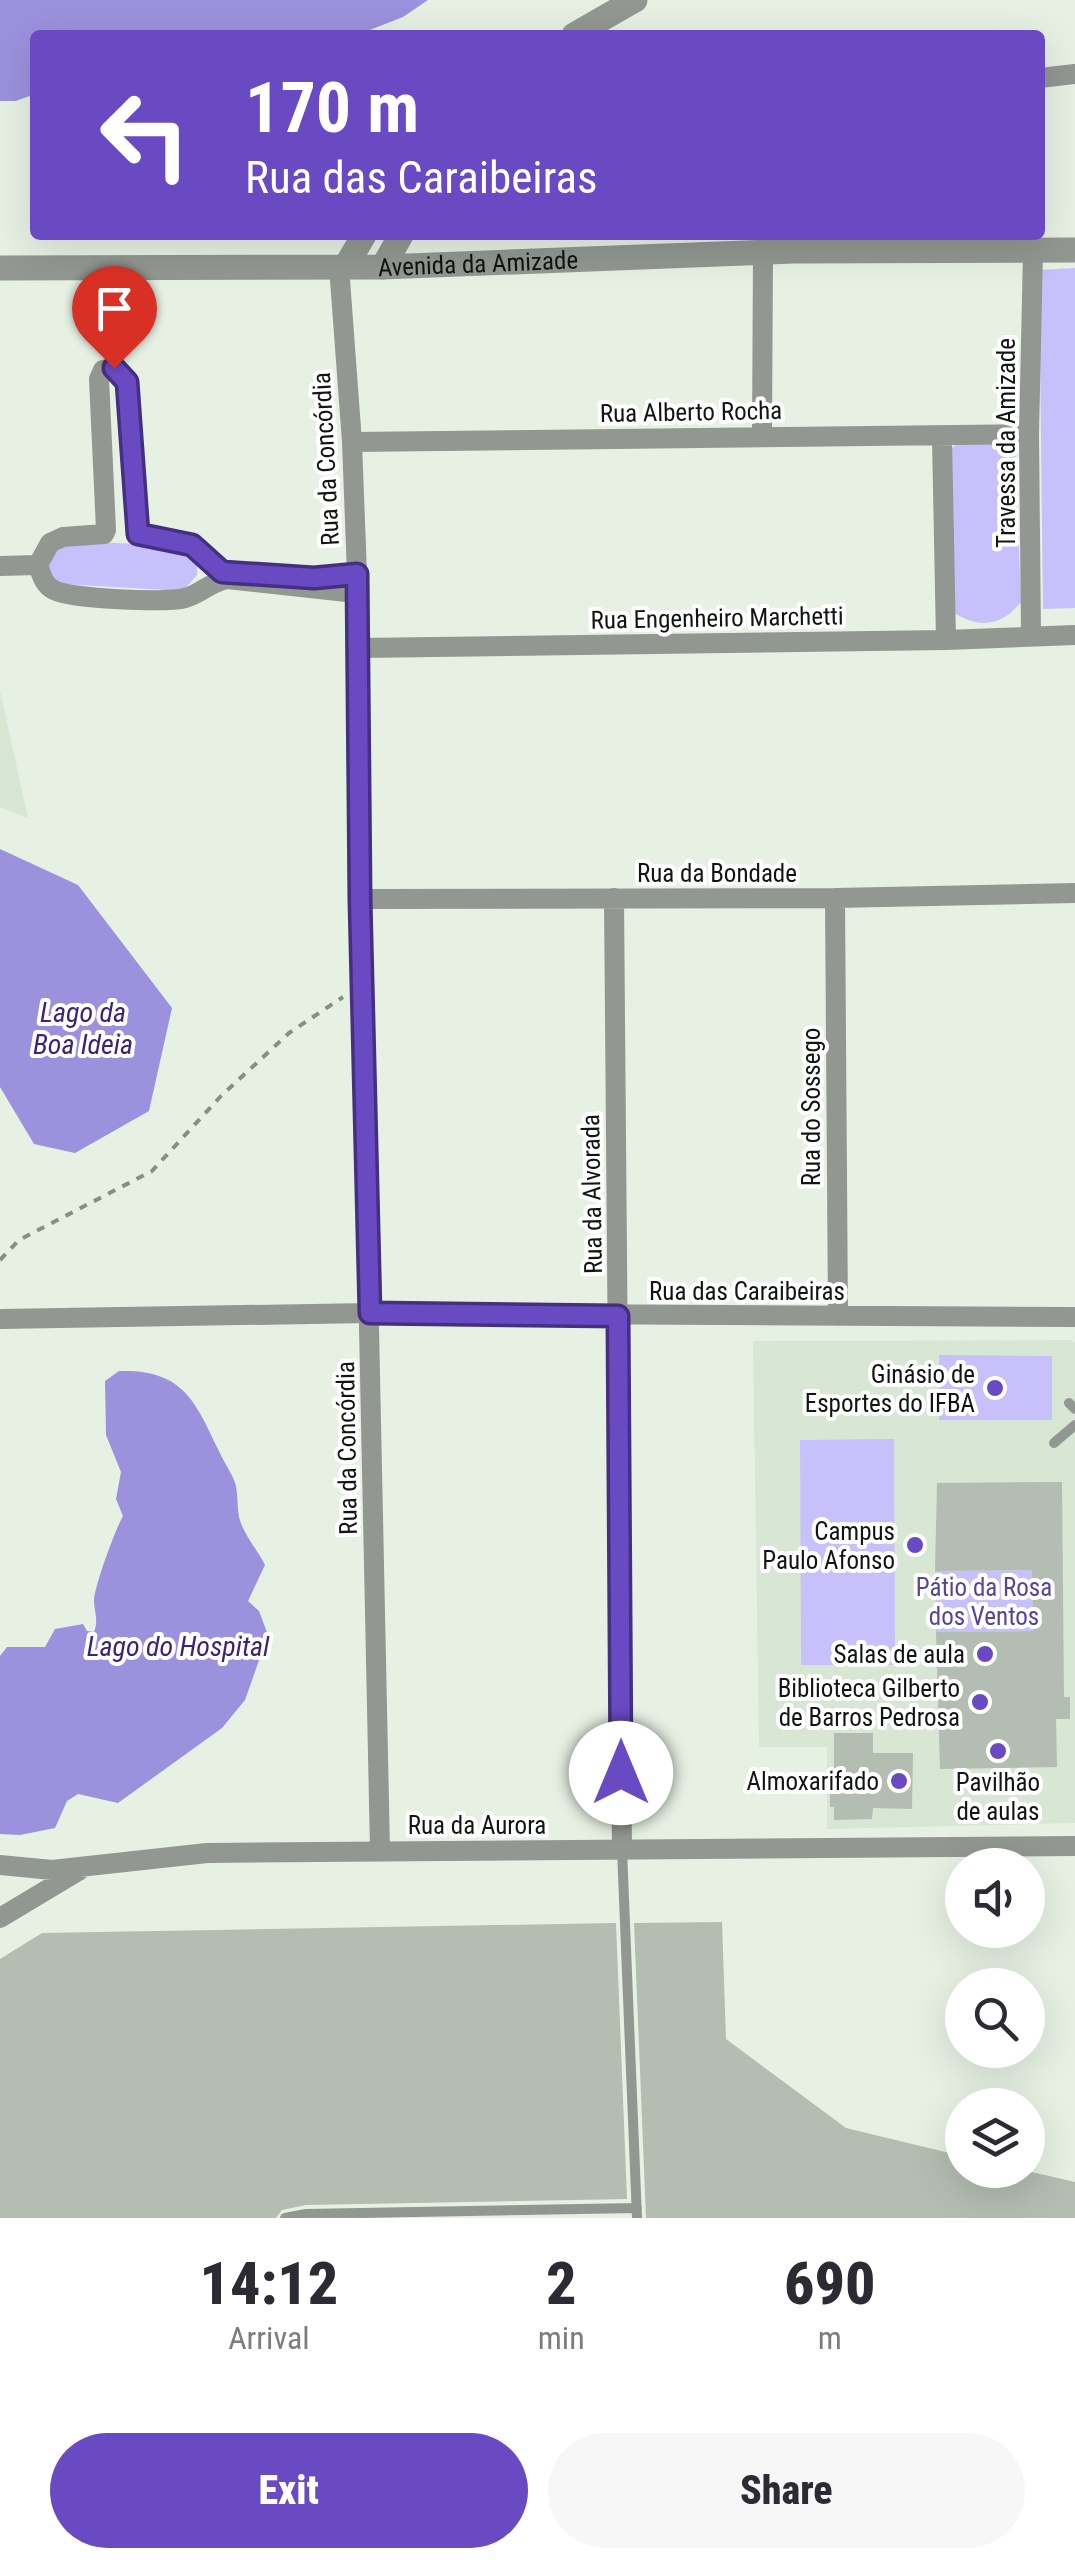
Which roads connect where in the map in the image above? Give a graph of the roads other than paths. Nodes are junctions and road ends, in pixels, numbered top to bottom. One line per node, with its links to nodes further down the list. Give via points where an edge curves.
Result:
1 (635, 0): 2 (street)
2 (583, 30)
3 (1075, 74): 4 (street)
4 (1045, 77)
5 (361, 240): 11 (street)
6 (398, 240): 12 (street)
7 (794, 243): 9 (street, Avenida da Amizade); 10 (street, Avenida da Amizade)
8 (1075, 250): 10 (street, Avenida da Amizade)
9 (763, 252): 12 (street, Avenida da Amizade); 15 (street)
10 (1033, 252): 14 (street, Travessa da Amizade)
11 (343, 266): 12 (street, Avenida da Amizade); 13 (street, Avenida da Amizade); 17 (street, Rua da Concórdia)
12 (383, 267)
13 (0, 268)
14 (1029, 434): 16 (street, Rua Alberto Rocha); 21 (street, Travessa da Amizade)
15 (762, 436): 16 (street, Rua Alberto Rocha); 17 (street, Rua Alberto Rocha)
16 (942, 438): 23 (street)
17 (352, 442): 20 (street, Rua da Concórdia)
18 (38, 565): 19 (street); 20 (street, via 44,583 77,596 171,600 226,580); 20 (street, via 50,543 106,530 99,379 114,368 127,382 138,534 192,545 222,572)
19 (0, 566)
20 (357, 583): 24 (street, Rua da Concórdia)
21 (1031, 635): 22 (street, Rua Engenheiro Marchetti); 23 (street, Rua Engenheiro Marchetti)
22 (1075, 635)
23 (946, 640): 24 (street, Rua Engenheiro Marchetti)
24 (359, 648): 28 (street, Rua da Concórdia)
25 (1075, 893): 27 (street, Rua da Bondade)
26 (614, 898): 27 (street, Rua da Bondade); 28 (street, Rua da Bondade); 30 (street, Rua da Alvorada)
27 (834, 898): 31 (street, Rua do Sossego)
28 (360, 900): 29 (street, Rua da Concórdia)
29 (370, 1313): 30 (street, Rua das Caraibeiras); 33 (street, Rua das Caraibeiras); 37 (street, Rua da Concórdia)
30 (618, 1316): 31 (street, Rua das Caraibeiras); 38 (street, Rua da Alvorada)
31 (838, 1316): 32 (street, Rua das Caraibeiras)
32 (1075, 1317)
33 (0, 1319)
34 (1075, 1425): 35 (lane)
35 (1054, 1443)
36 (1075, 1846): 38 (street, Rua da Aurora)
37 (380, 1850): 38 (street, Rua da Aurora); 40 (street, Rua da Aurora, via 207,1852)
38 (622, 1850): 42 (lane)
39 (0, 1865): 40 (street, Rua da Aurora)
40 (86, 1867): 41 (street)
41 (0, 1918)
42 (637, 2213): 43 (lane)
43 (284, 2218)

